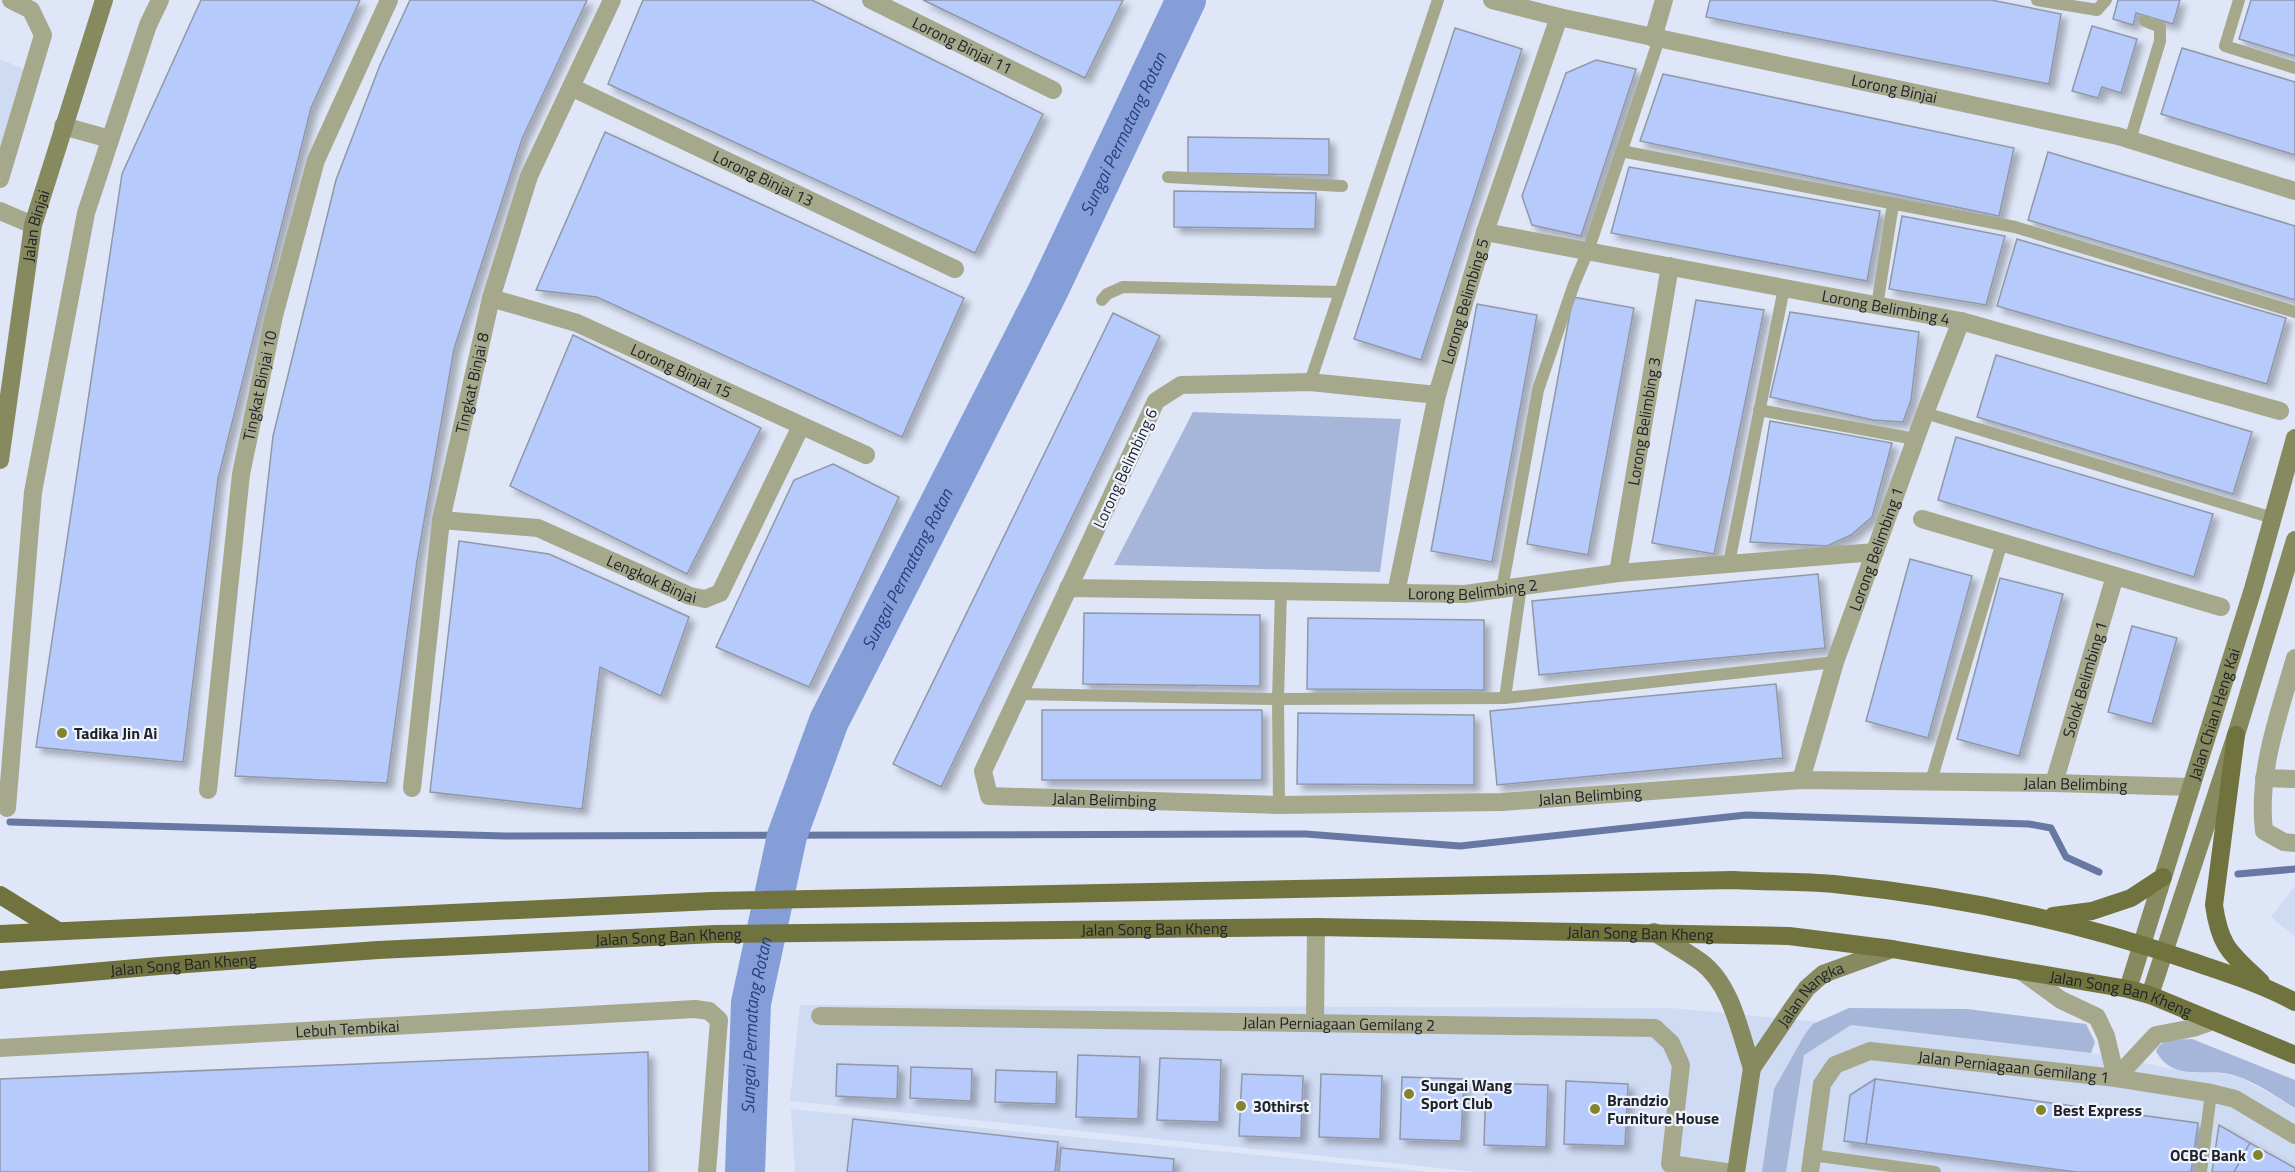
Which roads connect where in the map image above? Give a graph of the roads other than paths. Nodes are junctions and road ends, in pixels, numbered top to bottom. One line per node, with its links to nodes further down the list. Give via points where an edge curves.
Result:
1 (10, 0): 24 (street, via 31,10 43,35)
2 (104, 0): 19 (main road, Jalan Binjai)
3 (160, 0): 20 (street)
4 (389, 0): 81 (street, Tingkat Binjai 10, via 316,160 274,316 241,474)
5 (612, 0): 17 (street, Tingkat Binjai 8)
6 (870, 0): 18 (street, Lorong Binjai 11)
7 (1438, 0): 35 (lane)
8 (1492, 0): 13 (street, Lorong Binjai)
9 (1664, 0): 15 (street)
10 (2037, 0): 11 (lane, via 2097,10)
11 (2106, 0)
12 (2239, 0): 16 (lane, via 2225,46)
13 (1559, 17): 15 (street, Lorong Binjai); 30 (street, Lorong Belimbing 5)
14 (2145, 21): 21 (lane, via 2160,27 2160,41)
15 (1656, 38): 21 (street, Lorong Binjai); 22 (lane)
16 (2295, 68)
17 (571, 87): 33 (street, Lorong Binjai 13); 36 (street, Tingkat Binjai 8, via 529,176)
18 (1053, 90)
19 (63, 126): 20 (street); 29 (main road, Jalan Binjai)
20 (110, 139): 69 (street, via 86,213 33,492)
21 (2130, 140): 26 (street, Lorong Binjai)
22 (1621, 151): 27 (lane); 31 (lane)
23 (1168, 177): 25 (lane)
24 (0, 179)
25 (1342, 186)
26 (2295, 191)
27 (1893, 204): 38 (lane); 39 (lane, via 2015,227)
28 (0, 212): 29 (street)
29 (33, 225): 42 (main road, Jalan Binjai)
30 (1485, 232): 31 (street, Lorong Belimbing 4); 43 (street, Lorong Belimbing 5)
31 (1588, 251): 32 (street, Lorong Belimbing 4); 63 (lane, via 1538,390)
32 (1670, 267): 34 (street, Lorong Belimbing 4); 59 (street, Lorong Belimbing 3)
33 (955, 270)
34 (1784, 288): 38 (street, Lorong Belimbing 4); 44 (lane)
35 (1340, 292): 37 (lane, via 1123,287); 41 (lane)
36 (491, 298): 47 (street, Lorong Binjai 15, via 577,323); 54 (street, Tingkat Binjai 8)
37 (1102, 300)
38 (1877, 306): 40 (street, Lorong Belimbing 4)
39 (2295, 312)
40 (1961, 321): 45 (street, Lorong Belimbing 4); 46 (street, Lorong Belimbing 1)
41 (1310, 382): 43 (street, Lorong Belimbing 6); 62 (street, Lorong Belimbing 6, via 1181,385 1156,401)
42 (5, 388): 51 (main road, Jalan Binjai)
43 (1437, 395): 65 (street, Lorong Belimbing 5)
44 (1760, 410): 49 (lane); 58 (lane)
45 (2280, 411)
46 (1925, 413): 49 (street, Lorong Belimbing 1); 52 (lane)
47 (801, 426): 50 (street, Lorong Binjai 15); 54 (street, Lengkok Binjai, via 720,593 705,599 690,596 538,528)
48 (2295, 438): 52 (main road, Jalan Chian Heng Kai)
49 (1915, 439): 57 (street, Lorong Belimbing 1)
50 (866, 455)
51 (0, 460)
52 (2273, 518): 79 (main road, Jalan Chian Heng Kai)
53 (1922, 519): 56 (street)
54 (441, 520): 80 (street, Tingkat Binjai 8)
55 (2295, 540): 73 (main road, Jalan Chian Heng Kai)
56 (2002, 542): 60 (street); 77 (lane)
57 (1875, 552): 58 (street, Lorong Belimbing 2); 68 (street, Lorong Belimbing 1)
58 (1729, 563): 59 (street, Lorong Belimbing 2)
59 (1617, 573): 61 (street, Lorong Belimbing 2)
60 (2115, 576): 66 (street); 78 (street, Solok Belimbing 1)
61 (1521, 586): 63 (street, Lorong Belimbing 2); 71 (lane)
62 (1068, 588): 64 (street, Lorong Belimbing 2); 70 (street, Lorong Belimbing 6)
63 (1502, 589): 65 (street, Lorong Belimbing 2, via 1464,594)
64 (1281, 591): 65 (street, Lorong Belimbing 2); 72 (lane)
65 (1396, 593)
66 (2221, 607)
67 (2295, 658): 74 (street)
68 (1836, 662): 71 (lane); 76 (street, Lorong Belimbing 1)
69 (9, 681): 84 (street)
70 (1019, 694): 72 (lane); 82 (street, Lorong Belimbing 6, via 983,771)
71 (1505, 698): 72 (lane)
72 (1278, 699): 83 (lane)
73 (2236, 735): 95 (main road, Jalan Chian Heng Kai); 98 (main road, via 2214,905 2227,949)
74 (2264, 778): 75 (street); 85 (street, via 2264,831 2284,842)
75 (2295, 778)
76 (1801, 780): 77 (street, Jalan Belimbing); 83 (street, Jalan Belimbing, via 1502,802)
77 (1931, 781): 78 (street, Jalan Belimbing)
78 (2055, 783): 79 (street, Jalan Belimbing)
79 (2192, 787): 86 (main road, Jalan Chian Heng Kai)
80 (412, 788)
81 (208, 790)
82 (989, 796): 83 (street, Jalan Belimbing)
83 (1279, 805)
84 (7, 808)
85 (2295, 843)
86 (2163, 877): 88 (main road, via 2131,898 2092,911); 93 (main road, Jalan Chian Heng Kai)
87 (0, 895): 90 (main road)
88 (2042, 917): 90 (main road, Jalan Song Ban Kheng, via 1833,884 1734,880 712,901); 93 (main road, Jalan Song Ban Kheng)
89 (1316, 927): 91 (main road, Jalan Song Ban Kheng); 97 (main road, Jalan Song Ban Kheng, via 715,934 366,951); 104 (street)
90 (58, 931): 92 (main road, Jalan Song Ban Kheng)
91 (1654, 932): 94 (main road, Jalan Song Ban Kheng, via 1789,936); 107 (main road, Jalan Nangka, via 1702,962 1717,979 1727,996)
92 (0, 934)
93 (2143, 944): 95 (main road, Jalan Song Ban Kheng); 99 (main road, Jalan Chian Heng Kai)
94 (1892, 949): 96 (main road, Jalan Song Ban Kheng); 107 (main road, Jalan Nangka, via 1823,974 1807,988)
95 (2164, 951): 98 (main road, Jalan Song Ban Kheng); 100 (main road, Jalan Chian Heng Kai)
96 (2021, 971): 99 (main road, Jalan Song Ban Kheng); 108 (street, via 2061,1000 2097,1017 2106,1036)
97 (0, 980)
98 (2265, 986): 101 (main road, Jalan Song Ban Kheng)
99 (2128, 989): 100 (main road, Jalan Song Ban Kheng)
100 (2150, 995): 103 (main road, Jalan Song Ban Kheng)
101 (2295, 1002)
102 (820, 1016): 104 (street, Jalan Perniagaan Gemilang 2)
103 (2213, 1021): 106 (main road, Jalan Song Ban Kheng); 108 (street, via 2156,1035)
104 (1315, 1023): 113 (street, Jalan Perniagaan Gemilang 2, via 1655,1028 1671,1043 1681,1065 1670,1164)
105 (0, 1048): 112 (street, Lebuh Tembikai, via 709,1011 718,1020)
106 (2295, 1055)
107 (1752, 1068): 114 (main road, Jalan Nangka)
108 (2115, 1078): 109 (street, Jalan Perniagaan Gemilang 1); 111 (street, Jalan Perniagaan Gemilang 1, via 1870,1051 1835,1065 1822,1084)
109 (2211, 1093): 110 (street, Jalan Perniagaan Gemilang 1, via 2235,1099); 116 (lane)
110 (2295, 1135)
111 (1811, 1164): 115 (lane)
112 (707, 1172)
113 (1726, 1172)
114 (1736, 1172)
115 (1935, 1172)
116 (2201, 1172)

